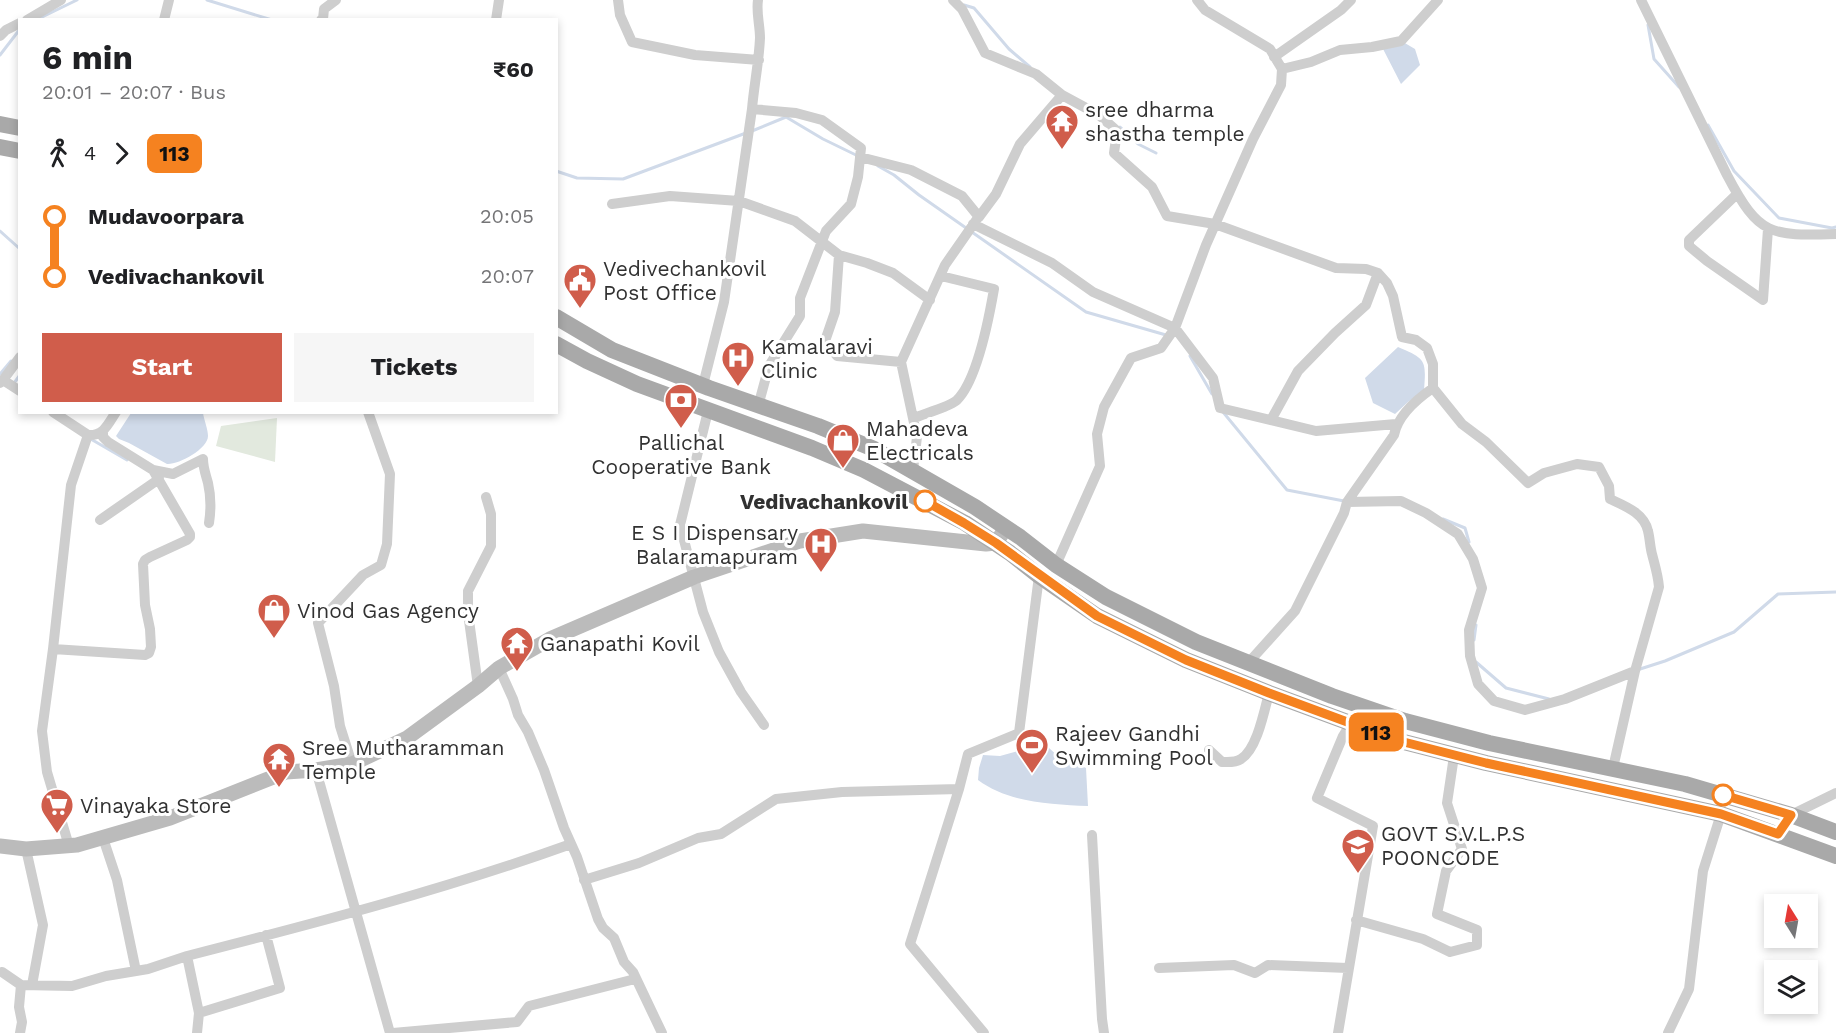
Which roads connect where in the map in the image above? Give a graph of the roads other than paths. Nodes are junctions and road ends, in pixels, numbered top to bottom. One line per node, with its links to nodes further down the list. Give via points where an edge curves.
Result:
1 (61, 0): 14 (street)
2 (169, 0): 15 (street)
3 (336, 0): 16 (street, via 324,9)
4 (499, 0): 17 (street)
5 (618, 0): 21 (street, via 620,15 633,42 694,55)
6 (758, 0): 21 (street)
7 (953, 0): 23 (street, via 962,9 985,53 1036,74)
8 (1197, 0): 13 (street)
9 (1211, 0): 13 (street)
10 (1351, 0): 20 (street)
11 (1438, 0): 22 (street, via 1401,41 1340,50)
12 (1641, 0): 30 (street)
13 (1205, 10): 20 (street, via 1270,49)
14 (30, 18)
15 (164, 18)
16 (323, 18)
17 (496, 18)
18 (18, 24): 19 (street)
19 (2, 31)
20 (1274, 57): 22 (street)
21 (759, 60): 24 (street)
22 (1282, 69): 34 (street, via 1281,85)
23 (1062, 95): 33 (street, via 1020,144 996,194); 34 (street, via 1099,115 1117,131 1114,153 1152,187 1167,216)
24 (752, 109): 29 (street, via 822,120 861,148); 31 (street)
25 (0, 124): 26 (main road)
26 (18, 128)
27 (0, 147): 28 (main road)
28 (18, 151)
29 (860, 157): 33 (street, via 911,170 962,196); 37 (street, via 851,204 826,231)
30 (1737, 194): 35 (street); 35 (street, via 1689,240 1689,246 1763,300)
31 (739, 201): 32 (street, via 670,196); 37 (street, via 795,221); 48 (street, via 724,302)
32 (612, 204)
33 (976, 221): 40 (street); 43 (street, via 1052,263 1093,292)
34 (1215, 224): 39 (street, via 1336,268); 43 (street)
35 (1768, 230): 36 (street, via 1800,235)
36 (1836, 234)
37 (822, 242): 38 (street); 51 (street, via 800,298 800,316 769,366 760,399)
38 (839, 255): 41 (street, via 893,273); 46 (street, via 835,312 825,342 837,356)
39 (1378, 273): 49 (street, via 1393,296 1402,337 1427,348); 57 (street, via 1366,305 1298,371)
40 (941, 276): 41 (street); 56 (street, via 994,289 991,311 974,375 957,402)
41 (930, 300): 46 (street)
42 (558, 318): 48 (main road, via 612,350)
43 (1175, 329): 57 (street, via 1213,378 1220,408); 69 (street, via 1161,348 1131,358 1104,407 1097,434 1100,466)
44 (558, 345): 52 (main road, via 637,384)
45 (18, 360): 47 (street)
46 (901, 362): 56 (street)
47 (2, 382): 50 (street)
48 (703, 386): 51 (main road)
49 (1433, 387): 58 (street); 75 (street, via 1462,423 1528,483 1544,473 1577,464 1599,467 1609,486 1610,499 1642,518 1648,529 1659,587)
50 (18, 390)
51 (762, 406): 61 (main road, via 874,449)
52 (708, 411): 68 (main road, via 864,470); 71 (street, via 680,525)
53 (56, 414): 60 (street)
54 (115, 414): 59 (street)
55 (369, 414): 82 (street, via 390,474 387,544 381,565 363,575 318,623)
56 (914, 418): 61 (street, via 917,437)
57 (1271, 420): 58 (street, via 1316,431)
58 (1396, 424): 64 (street, via 1394,435)
59 (103, 432): 60 (street); 62 (street, via 108,442)
60 (87, 438): 72 (street, via 71,485)
61 (913, 470): 67 (main road)
62 (156, 474): 65 (street); 66 (street, via 173,474 200,466 210,497); 72 (street, via 190,537 150,556 143,564 149,652 145,655)
63 (486, 497): 76 (street, via 492,546 468,591)
64 (1347, 502): 73 (street, via 1295,611); 75 (street, via 1401,501 1458,534 1473,560 1482,588 1469,630 1470,656 1478,684 1494,701 1525,710)
65 (100, 520)
66 (209, 523)
67 (1005, 529): 68 (main road); 69 (main road)
68 (996, 543): 70 (main road); 71 (main road, via 863,531 800,541)
69 (1056, 565): 73 (main road, via 1116,602 1196,642)
70 (1039, 576): 77 (main road, via 1097,616 1186,660); 85 (street, via 1019,733 968,754)
71 (694, 577): 74 (main road, via 550,639); 79 (street, via 719,652)
72 (53, 650): 95 (street, via 42,731 47,772)
73 (1250, 662): 83 (main road, via 1405,721)
74 (499, 668): 76 (main road); 93 (street, via 541,762)
75 (1635, 671): 83 (street)
76 (478, 686): 82 (main road, via 407,738)
77 (1269, 693): 78 (main road); 80 (street, via 1251,750 1239,761 1229,762 1222,762)
78 (1351, 723): 81 (main road); 100 (street, via 1317,798 1373,826)
79 (764, 724)
80 (1209, 750)
81 (1454, 756): 87 (main road); 100 (street, via 1447,803 1462,849 1446,871 1437,914 1477,930 1477,945 1450,952 1423,939)
82 (352, 764): 84 (main road)
83 (1613, 768): 88 (main road)
84 (316, 770): 92 (main road, via 286,772 170,818); 99 (street)
85 (959, 789): 98 (street, via 842,792 776,800 721,834 698,838 639,863); 114 (street, via 910,944)
86 (1836, 793): 88 (street)
87 (1721, 814): 90 (main road); 117 (street, via 1703,871 1689,990)
88 (1791, 815): 89 (main road); 90 (street)
89 (1836, 832)
90 (1778, 834): 97 (main road)
91 (1092, 835): 115 (street)
92 (103, 838): 95 (main road); 105 (street, via 117,880)
93 (571, 844): 98 (street); 99 (street)
94 (0, 846): 96 (main road)
95 (69, 846): 96 (main road)
96 (26, 849): 108 (street, via 43,925)
97 (1836, 856)
98 (584, 880): 107 (street, via 598,919 614,938)
99 (356, 910): 101 (street); 112 (street)
100 (1356, 920): 104 (street)
101 (266, 935): 102 (street); 109 (street, via 280,988)
102 (187, 956): 105 (street); 109 (street)
103 (1159, 968): 104 (street, via 1234,965 1255,973 1268,965)
104 (1348, 968): 116 (street)
105 (136, 971): 108 (street, via 72,986)
106 (2, 972): 108 (street)
107 (635, 979): 112 (street, via 529,1006 517,1022); 113 (street)
108 (26, 985): 110 (street, via 19,1007)
109 (199, 1013): 111 (street)
110 (20, 1033)
111 (197, 1033)
112 (392, 1033)
113 (662, 1033)
114 (984, 1033)
115 (1104, 1033)
116 (1338, 1033)
117 (1668, 1033)

